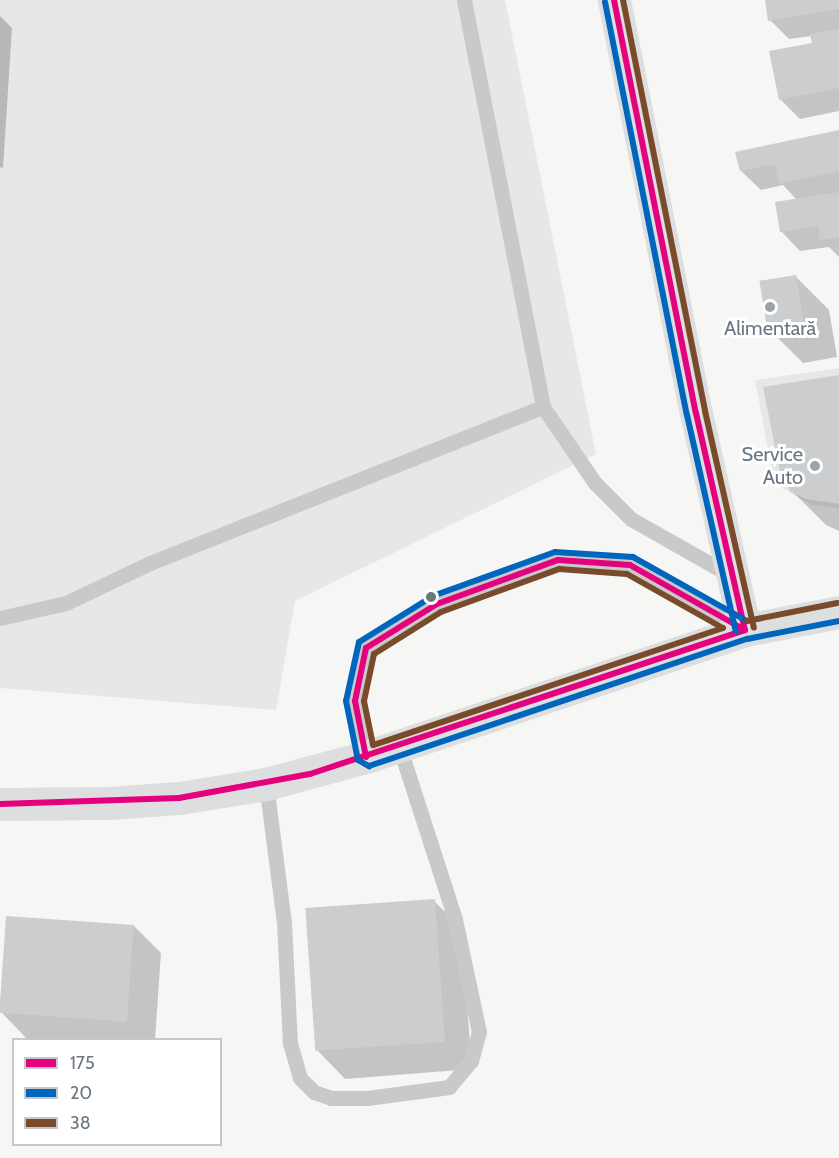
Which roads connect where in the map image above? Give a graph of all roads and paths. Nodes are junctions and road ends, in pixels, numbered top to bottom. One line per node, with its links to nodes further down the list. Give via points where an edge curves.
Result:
1 (464, 0): 3 (lane)
2 (614, 0): 4 (main road, via 689,380)
3 (543, 407): 4 (lane, via 595,483 631,519); 6 (lane, via 150,563 66,603)
4 (733, 576): 7 (main road)
5 (839, 612): 7 (main road)
6 (0, 618)
7 (745, 630): 8 (main road); 9 (lane, via 630,565 558,560 437,604 366,648 355,701)
8 (399, 746): 9 (main road); 10 (lane, via 459,930 479,1032 471,1061 448,1087 367,1098 331,1098 314,1092 300,1078 290,1043 284,922)
9 (366, 757): 10 (main road)
10 (266, 784): 11 (main road, via 120,802)
11 (0, 804)

